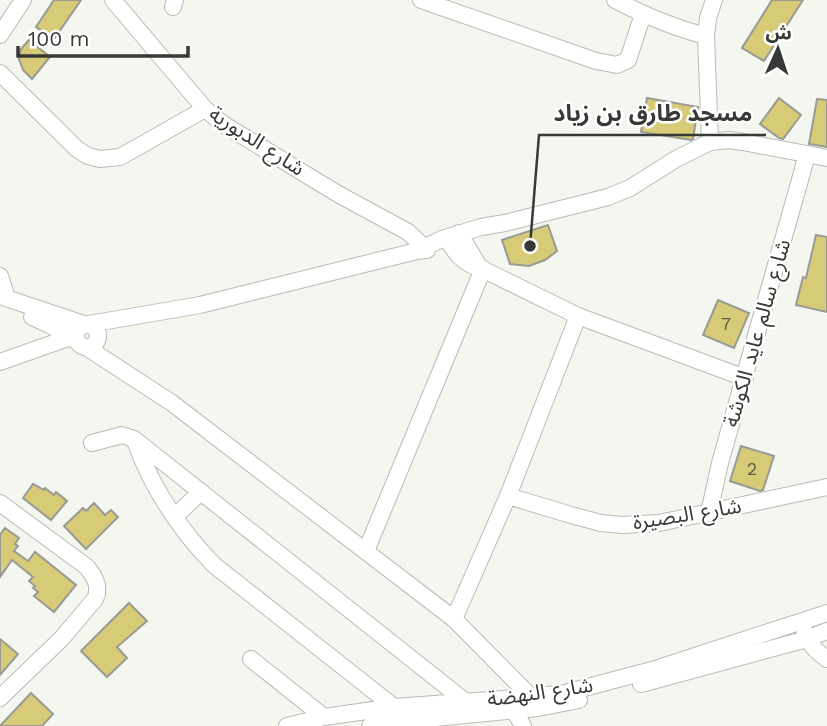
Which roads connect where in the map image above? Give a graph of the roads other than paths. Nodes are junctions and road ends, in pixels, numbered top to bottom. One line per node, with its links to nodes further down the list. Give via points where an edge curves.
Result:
1 (23, 0): 7 (street)
2 (113, 0): 10 (street, شارع الدبورية)
3 (421, 0): 6 (street, via 617,65 630,58)
4 (615, 0): 6 (street)
5 (715, 0): 8 (street)
6 (643, 14): 8 (street)
7 (0, 35)
8 (706, 36): 11 (street)
9 (0, 73): 10 (street, via 77,149 100,159 120,158)
10 (205, 109): 15 (street, شارع الدبورية, via 338,194 408,232)
11 (710, 142): 12 (street, via 743,142); 14 (street, via 608,197 481,226)
12 (807, 155): 13 (street); 24 (street, شارع سالم عايد الكوشة)
13 (827, 158)
14 (455, 239): 15 (street); 16 (street, via 461,259)
15 (423, 249): 19 (street)
16 (482, 269): 20 (street); 33 (street)
17 (0, 276): 18 (street)
18 (2, 300): 21 (street); 22 (street)
19 (142, 316): 21 (street); 22 (street)
20 (578, 316): 24 (street); 29 (street)
21 (87, 324): 22 (street, via 98,332)
22 (86, 341): 23 (street); 33 (street)
23 (0, 362)
24 (745, 378): 31 (street, شارع سالم عايد الكوشة)
25 (134, 439): 26 (street, via 122,435); 28 (street); 32 (street, via 151,480)
26 (92, 443)
27 (827, 487): 31 (street, شارع البصيرة)
28 (201, 492): 32 (street); 45 (street)
29 (508, 496): 31 (street, شارع البصيرة, via 622,525); 35 (street)
30 (0, 503): 42 (street, via 87,567 97,594 78,620)
31 (709, 513)
32 (175, 516): 43 (street, via 214,565)
33 (366, 551): 35 (street)
34 (827, 612): 36 (street, شارع النهضة)
35 (453, 619): 41 (street)
36 (803, 622): 38 (street); 41 (street, شارع النهضة, via 629,676)
37 (827, 631): 38 (street, شارع النهضة)
38 (807, 639): 39 (street); 44 (street, شارع النهضة, via 578,701)
39 (825, 656)
40 (251, 659): 46 (street)
41 (531, 697): 45 (street, شارع النهضة)
42 (0, 698)
43 (394, 707): 45 (street, شارع النهضة); 46 (street, شارع النهضة)
44 (514, 710): 45 (street, شارع النهضة); 50 (street)
45 (462, 714): 47 (street, شارع النهضة)
46 (324, 717): 48 (street, شارع النهضة)
47 (406, 723): 49 (street, شارع النهضة)
48 (287, 726)
49 (370, 726)
50 (523, 726)

